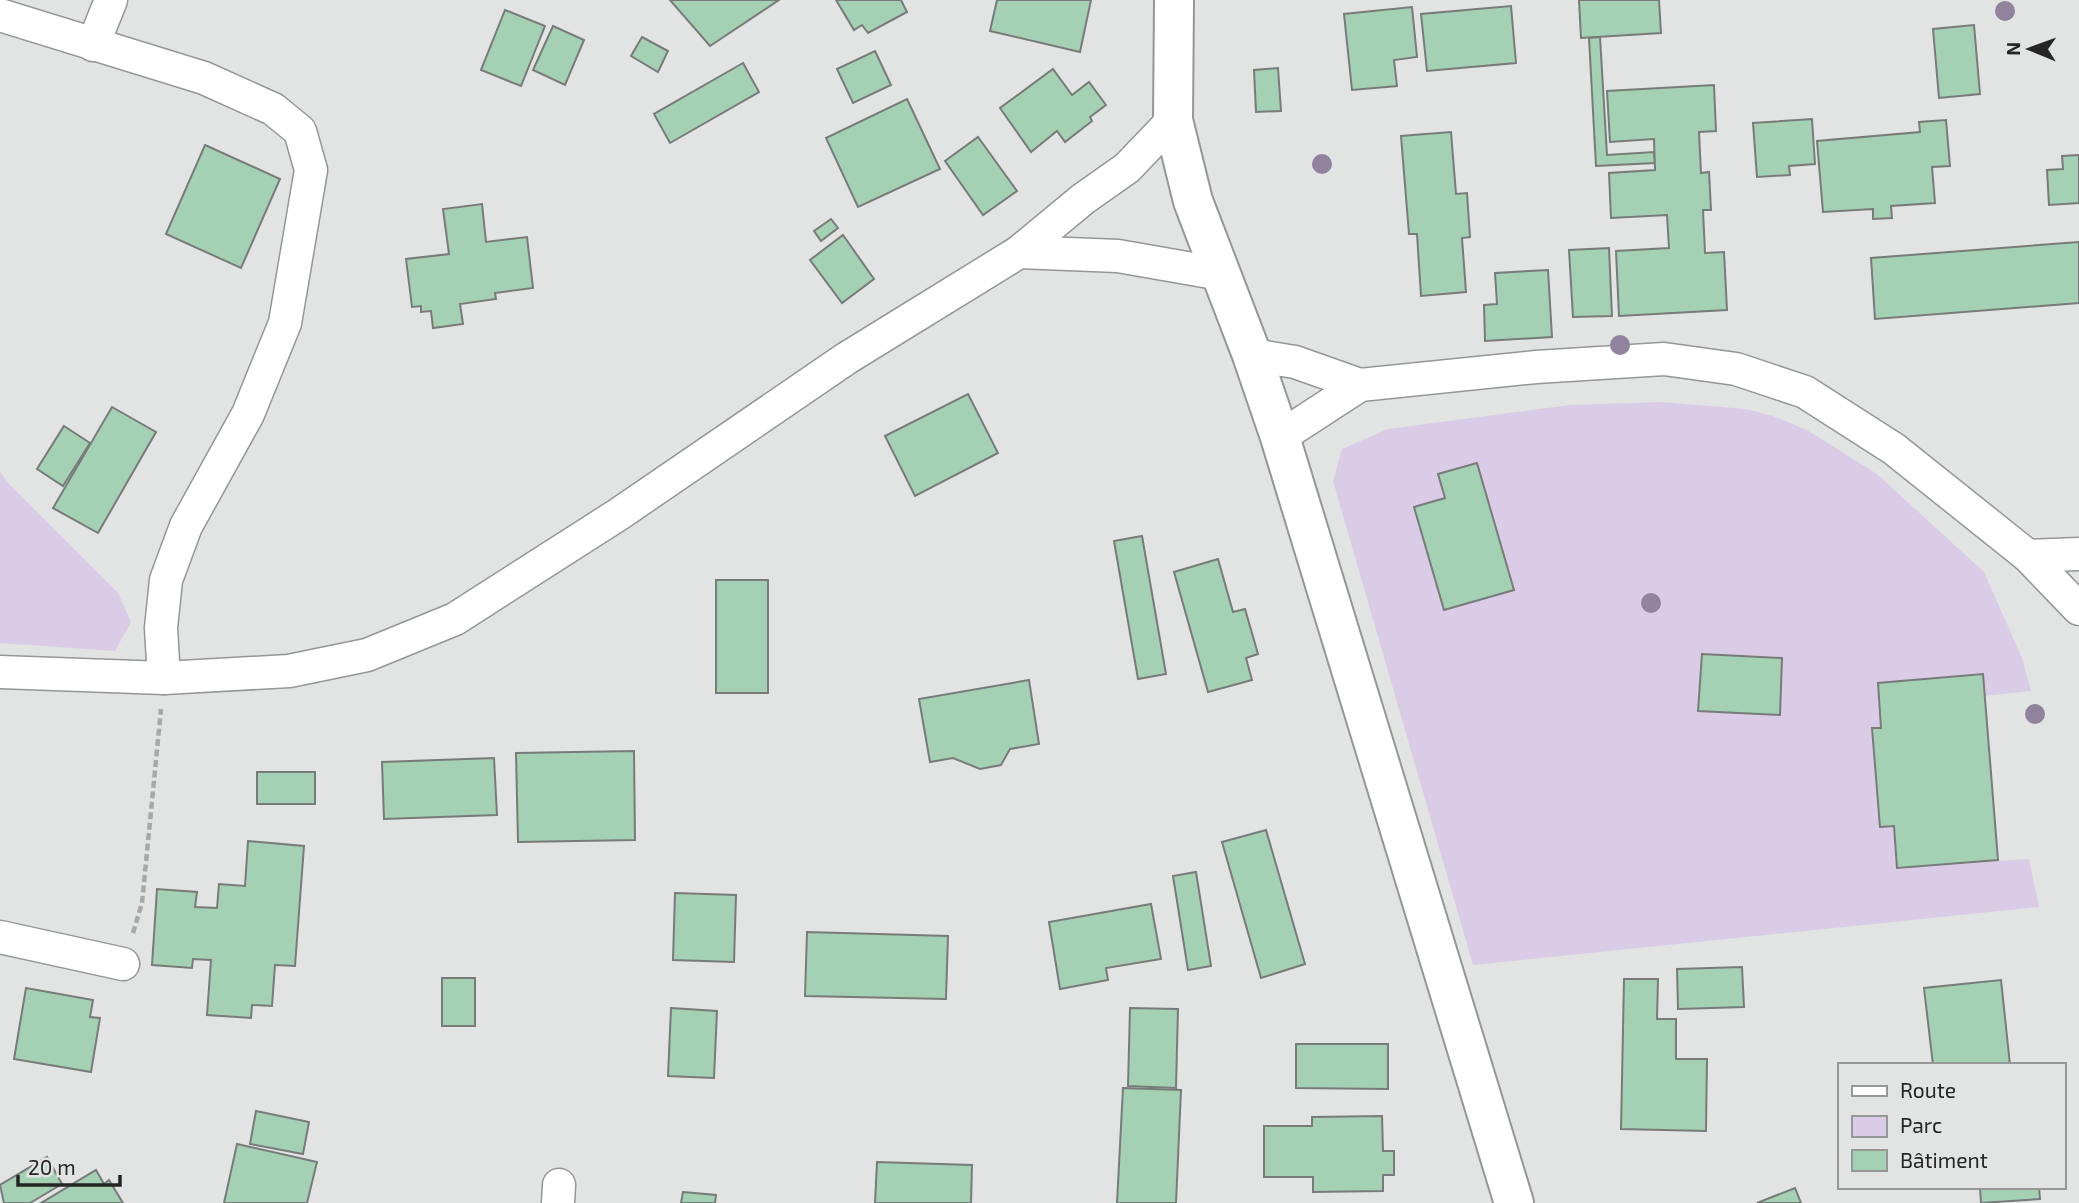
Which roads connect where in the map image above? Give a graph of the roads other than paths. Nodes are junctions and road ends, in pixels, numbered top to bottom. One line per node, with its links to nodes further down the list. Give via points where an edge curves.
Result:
1 (111, 0): 4 (street)
2 (1174, 0): 5 (street)
3 (0, 15): 4 (street)
4 (93, 45): 15 (street, via 204,78 273,109 300,131 312,170 285,323 248,414 186,526 166,580 161,628)
5 (1173, 121): 6 (street, via 1127,168); 7 (street, via 1193,201)
6 (1019, 252): 7 (street, via 1118,256); 15 (street, via 847,358 456,619 368,655 289,671)
7 (1221, 274): 8 (street)
8 (1252, 355): 9 (street, via 1296,362); 10 (street)
9 (1360, 385): 10 (street); 12 (street, via 1664,359 1736,369 1805,392 1894,449)
10 (1280, 437): 18 (street)
11 (2079, 554): 12 (street)
12 (2028, 556): 13 (street)
13 (2079, 609)
14 (0, 672): 15 (street)
15 (164, 678)
16 (0, 937): 17 (street)
17 (123, 964)
18 (1514, 1203)

